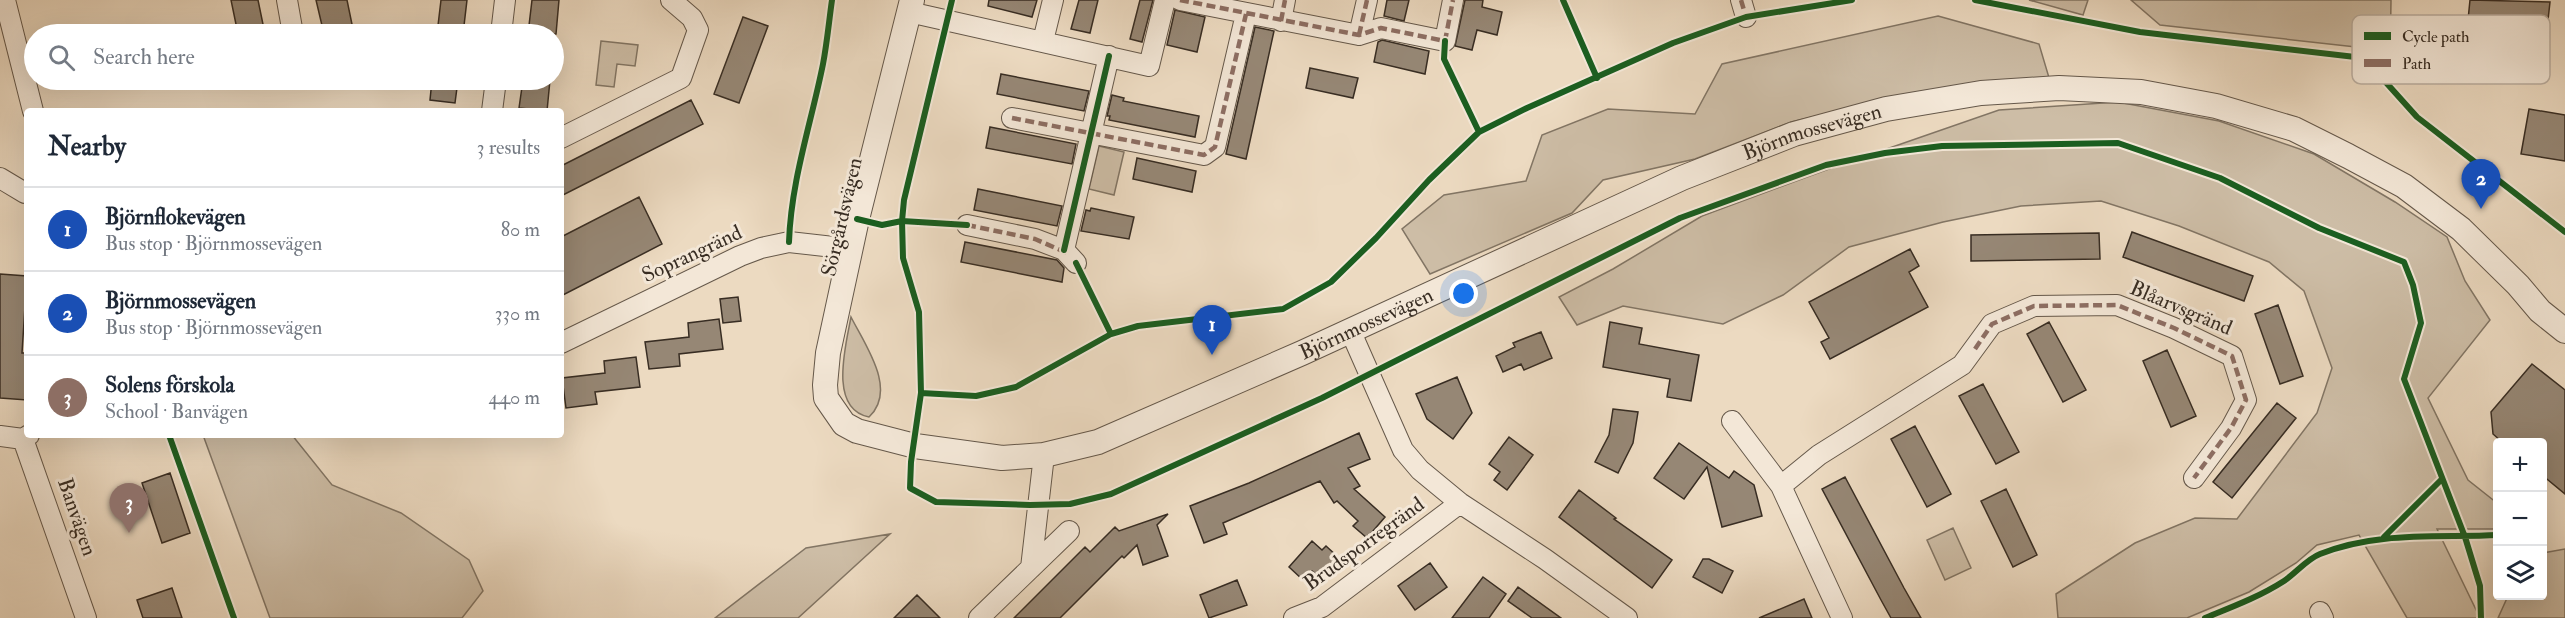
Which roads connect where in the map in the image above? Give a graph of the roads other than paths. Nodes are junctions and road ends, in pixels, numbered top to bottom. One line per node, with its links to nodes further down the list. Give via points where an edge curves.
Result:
1 (5, 0): 19 (street)
2 (287, 0): 14 (street)
3 (505, 0): 15 (street)
4 (671, 0): 26 (street, via 692,18 698,30 681,78)
5 (1053, 0): 17 (street)
6 (1165, 0): 18 (street, Sörgårdsvägen, via 1149,66)
7 (1180, 0): 12 (street)
8 (1285, 0): 13 (street)
9 (1367, 0): 16 (street)
10 (1453, 0): 16 (street, via 1445,42 1381,28)
11 (910, 6): 17 (street, Sörgårdsvägen); 30 (street, Sörgårdsvägen)
12 (1246, 14): 13 (street); 25 (street, via 1215,147 1204,155)
13 (1281, 21): 16 (street)
14 (291, 24)
15 (502, 24)
16 (1359, 35)
17 (1043, 41): 18 (street, Sörgårdsvägen)
18 (1109, 56): 25 (street)
19 (24, 75)
20 (28, 90): 22 (street)
21 (495, 90): 23 (street)
22 (32, 108)
23 (492, 108)
24 (1012, 118): 25 (street)
25 (1091, 133): 29 (street, via 1070,256 1035,239)
26 (564, 136)
27 (0, 178): 28 (street)
28 (24, 192)
29 (967, 225)
30 (851, 249): 33 (street, Soprangränd, via 789,242 761,248); 35 (street, Sörgårdsvägen, via 828,353 825,385 826,398 836,414)
31 (1350, 330): 32 (street, Björnmossevägen, via 1682,178 1794,134 1886,109 1981,93 2059,88 2141,92 2216,106 2294,129 2404,186 2461,229 2540,311); 39 (street, Björnmossevägen, via 1098,442); 42 (street, via 1403,450 1420,470)
32 (2565, 331)
33 (564, 343)
34 (1732, 421): 41 (street)
35 (857, 431): 39 (street, Björnmossevägen, via 960,454 1002,458)
36 (0, 436): 37 (street)
37 (24, 437)
38 (26, 438): 45 (street, Banvägen)
39 (1044, 455): 44 (street)
40 (2194, 478): 41 (street, Blåarvsgränd, via 2231,428 2246,400 2232,356 2117,306 2034,306 1992,324 1962,365 1819,455)
41 (1781, 486): 49 (street)
42 (1460, 503): 47 (street, Brudsporregränd, via 1322,607); 48 (street)
43 (1069, 531): 44 (street)
44 (1031, 568): 46 (street)
45 (86, 618)
46 (979, 618)
47 (1294, 618)
48 (1627, 618)
49 (1842, 618)

